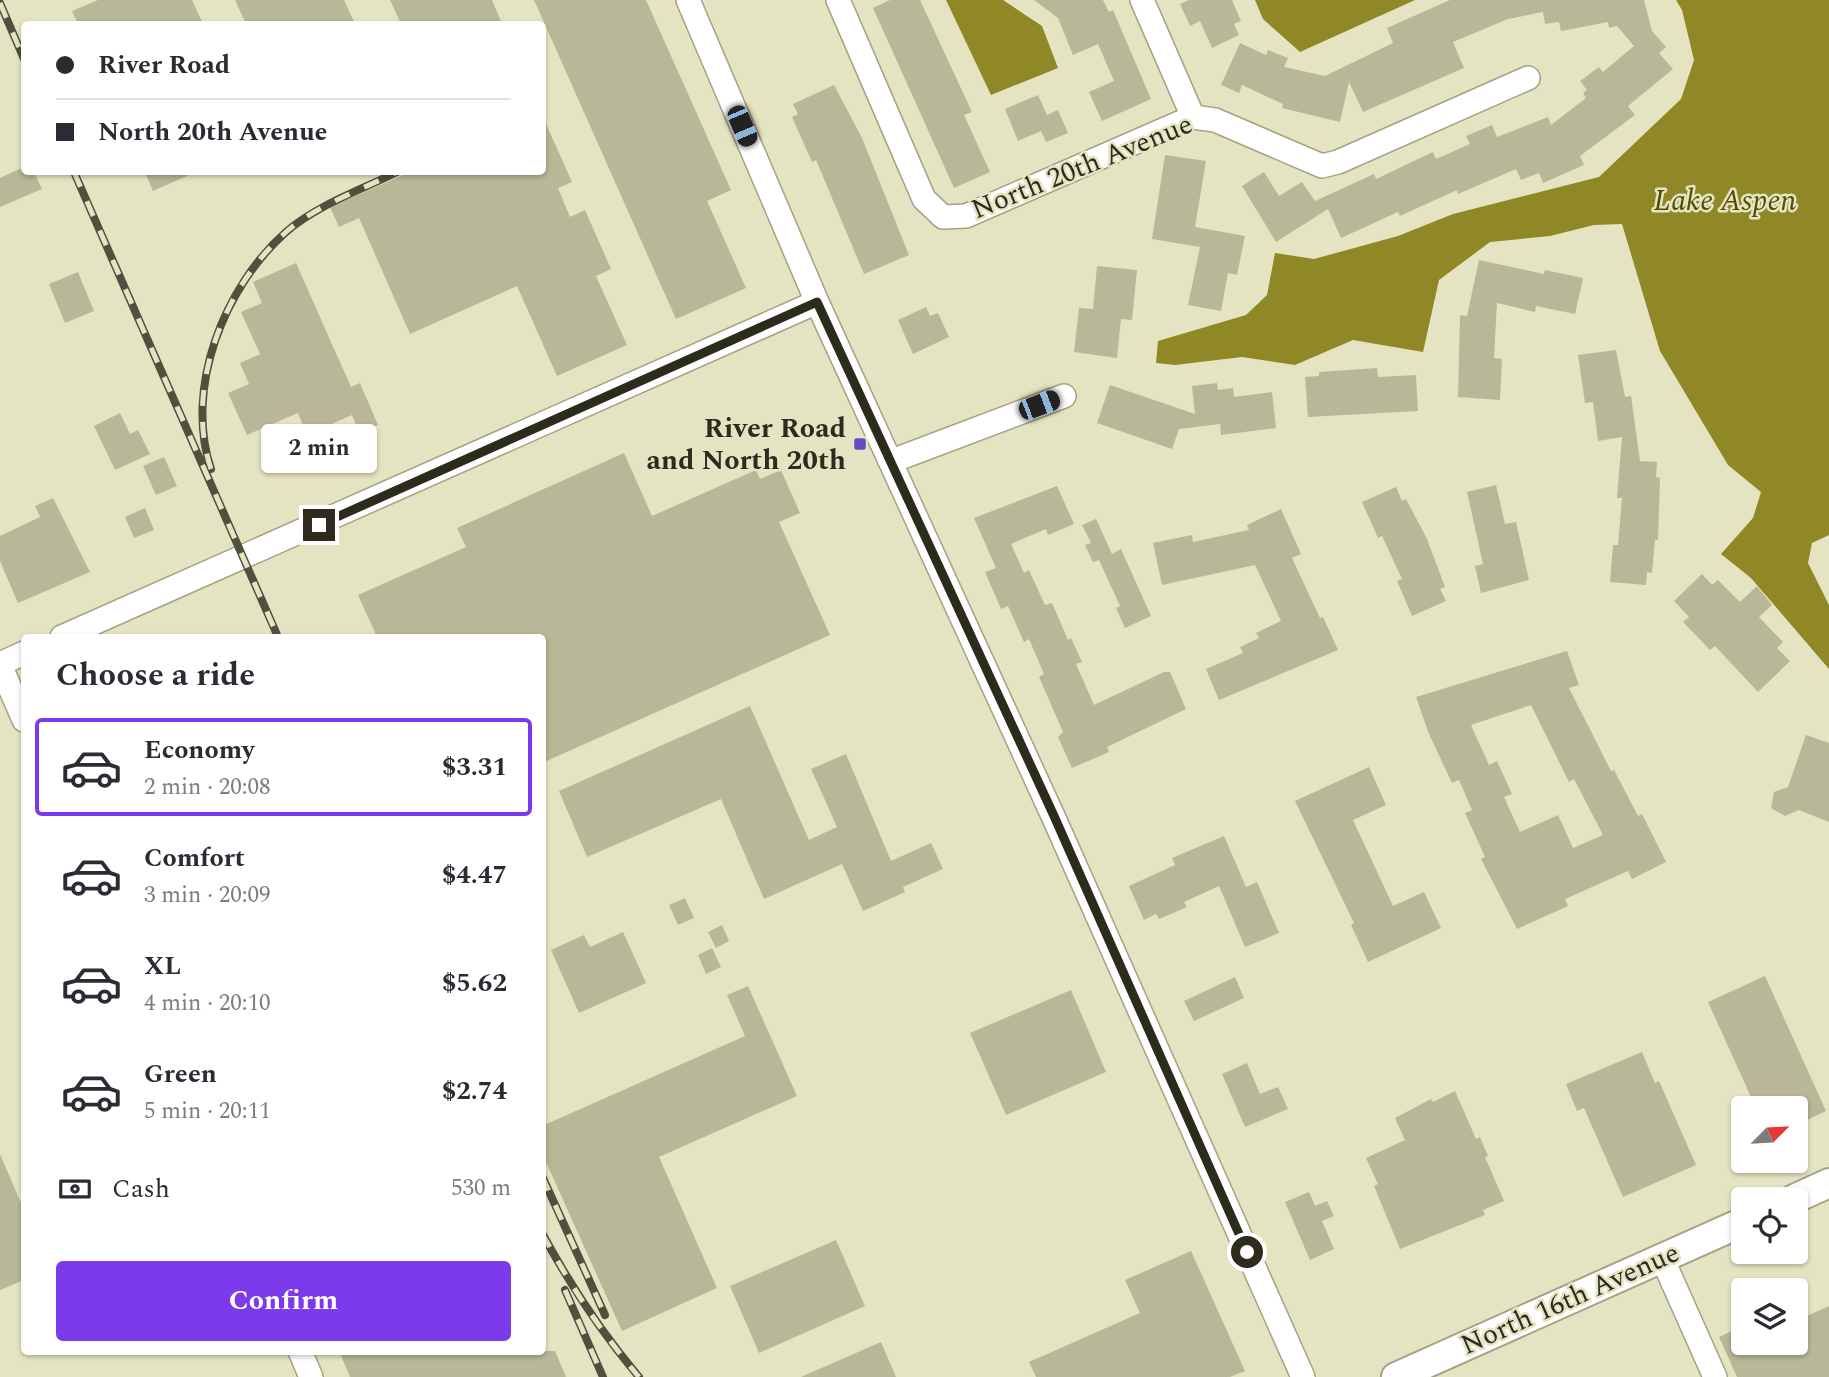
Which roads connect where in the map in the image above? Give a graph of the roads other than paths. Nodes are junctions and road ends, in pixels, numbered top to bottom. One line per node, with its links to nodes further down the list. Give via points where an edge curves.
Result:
1 (688, 0): 6 (street)
2 (838, 0): 5 (street, North 20th Avenue, via 924,200 943,217 966,216)
3 (1142, 0): 5 (street)
4 (1528, 78): 5 (street, North 20th Avenue, via 1322,166 1215,120)
5 (1193, 117)
6 (817, 302): 8 (street); 9 (street)
7 (1064, 396): 8 (street)
8 (892, 461): 19 (street)
9 (69, 634)
10 (21, 654): 11 (street)
11 (0, 664): 12 (street)
12 (21, 713)
13 (1829, 1183): 14 (main road)
14 (1808, 1193)
15 (1731, 1227): 16 (main road, North 16th Avenue)
16 (1662, 1258): 20 (main road, North 16th Avenue); 21 (street)
17 (302, 1355): 18 (street)
18 (311, 1377)
19 (1303, 1377)
20 (1396, 1377)
21 (1715, 1377)

